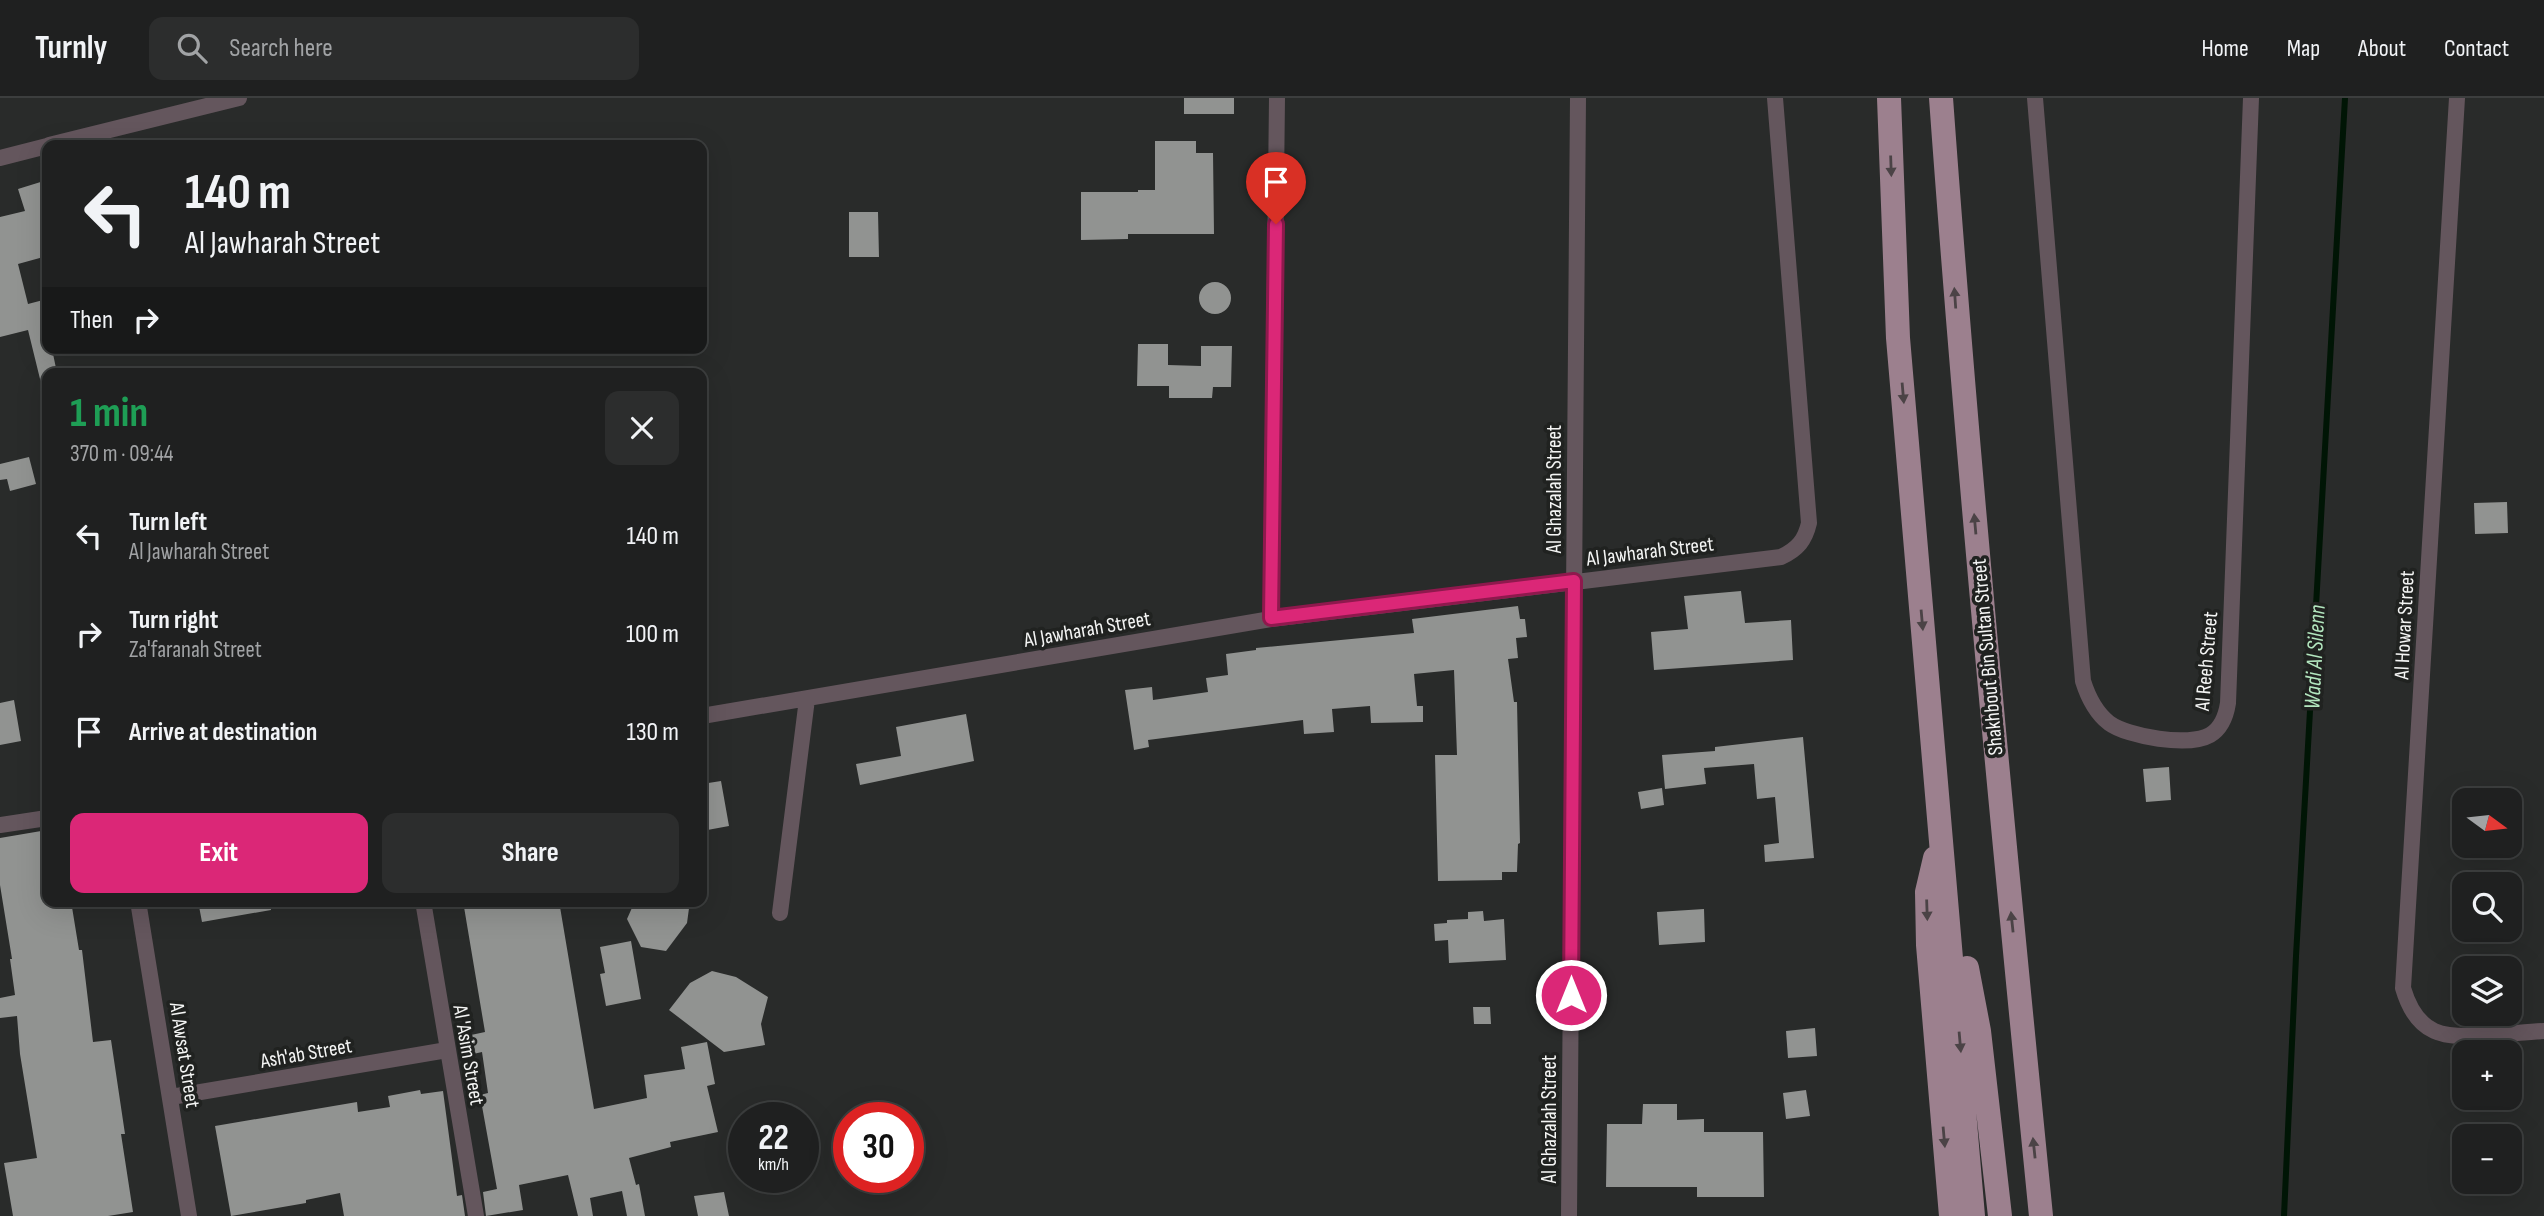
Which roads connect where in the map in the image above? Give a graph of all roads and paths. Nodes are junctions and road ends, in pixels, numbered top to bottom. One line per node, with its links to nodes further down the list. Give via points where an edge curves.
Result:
1 (239, 98): 10 (street)
2 (1277, 98): 14 (street)
3 (1578, 98): 13 (street, Al Ghazalah Street)
4 (1775, 98): 13 (street, Al Jawharah Street, via 1809,523 1806,534 1801,544 1782,557)
5 (1889, 98): 19 (main road, one-way to 19, via 1898,338)
6 (1941, 98): 33 (main road, Shakhbout Bin Sultan Street, one-way to 6, via 1957,321)
7 (2035, 98): 8 (street, Al Reeh Street, via 2083,681 2097,711 2122,731 2188,740 2200,739 2221,726 2228,703)
8 (2251, 98)
9 (2457, 98): 24 (street, Al Howar Street, via 2403,988 2418,1021 2433,1032 2450,1037)
10 (72, 140)
11 (42, 148): 12 (street)
12 (0, 158)
13 (1574, 581): 14 (street, Al Jawharah Street); 29 (street, Al Ghazalah Street)
14 (1271, 618): 15 (street, Al Jawharah Street)
15 (807, 699): 16 (street, Al Jawharah Street); 23 (street)
16 (707, 715)
17 (42, 819): 18 (street)
18 (0, 825)
19 (1941, 844): 20 (main road); 30 (main road, one-way to 30, via 1930,871 1926,903)
20 (1945, 893): 31 (main road, one-way to 31); 32 (main road, via 1963,948 1979,1031)
21 (139, 907): 26 (street, Al Awsat Street)
22 (424, 907): 25 (street, Al 'Asim Street)
23 (780, 913)
24 (2544, 1031)
25 (447, 1050): 26 (street, Ash'ab Street); 28 (street, Al 'Asim Street)
26 (172, 1097): 27 (street, Al Awsat Street)
27 (189, 1216)
28 (476, 1216)
29 (1569, 1216)
30 (1951, 1216)
31 (1973, 1216)
32 (2000, 1216)
33 (2041, 1216)

